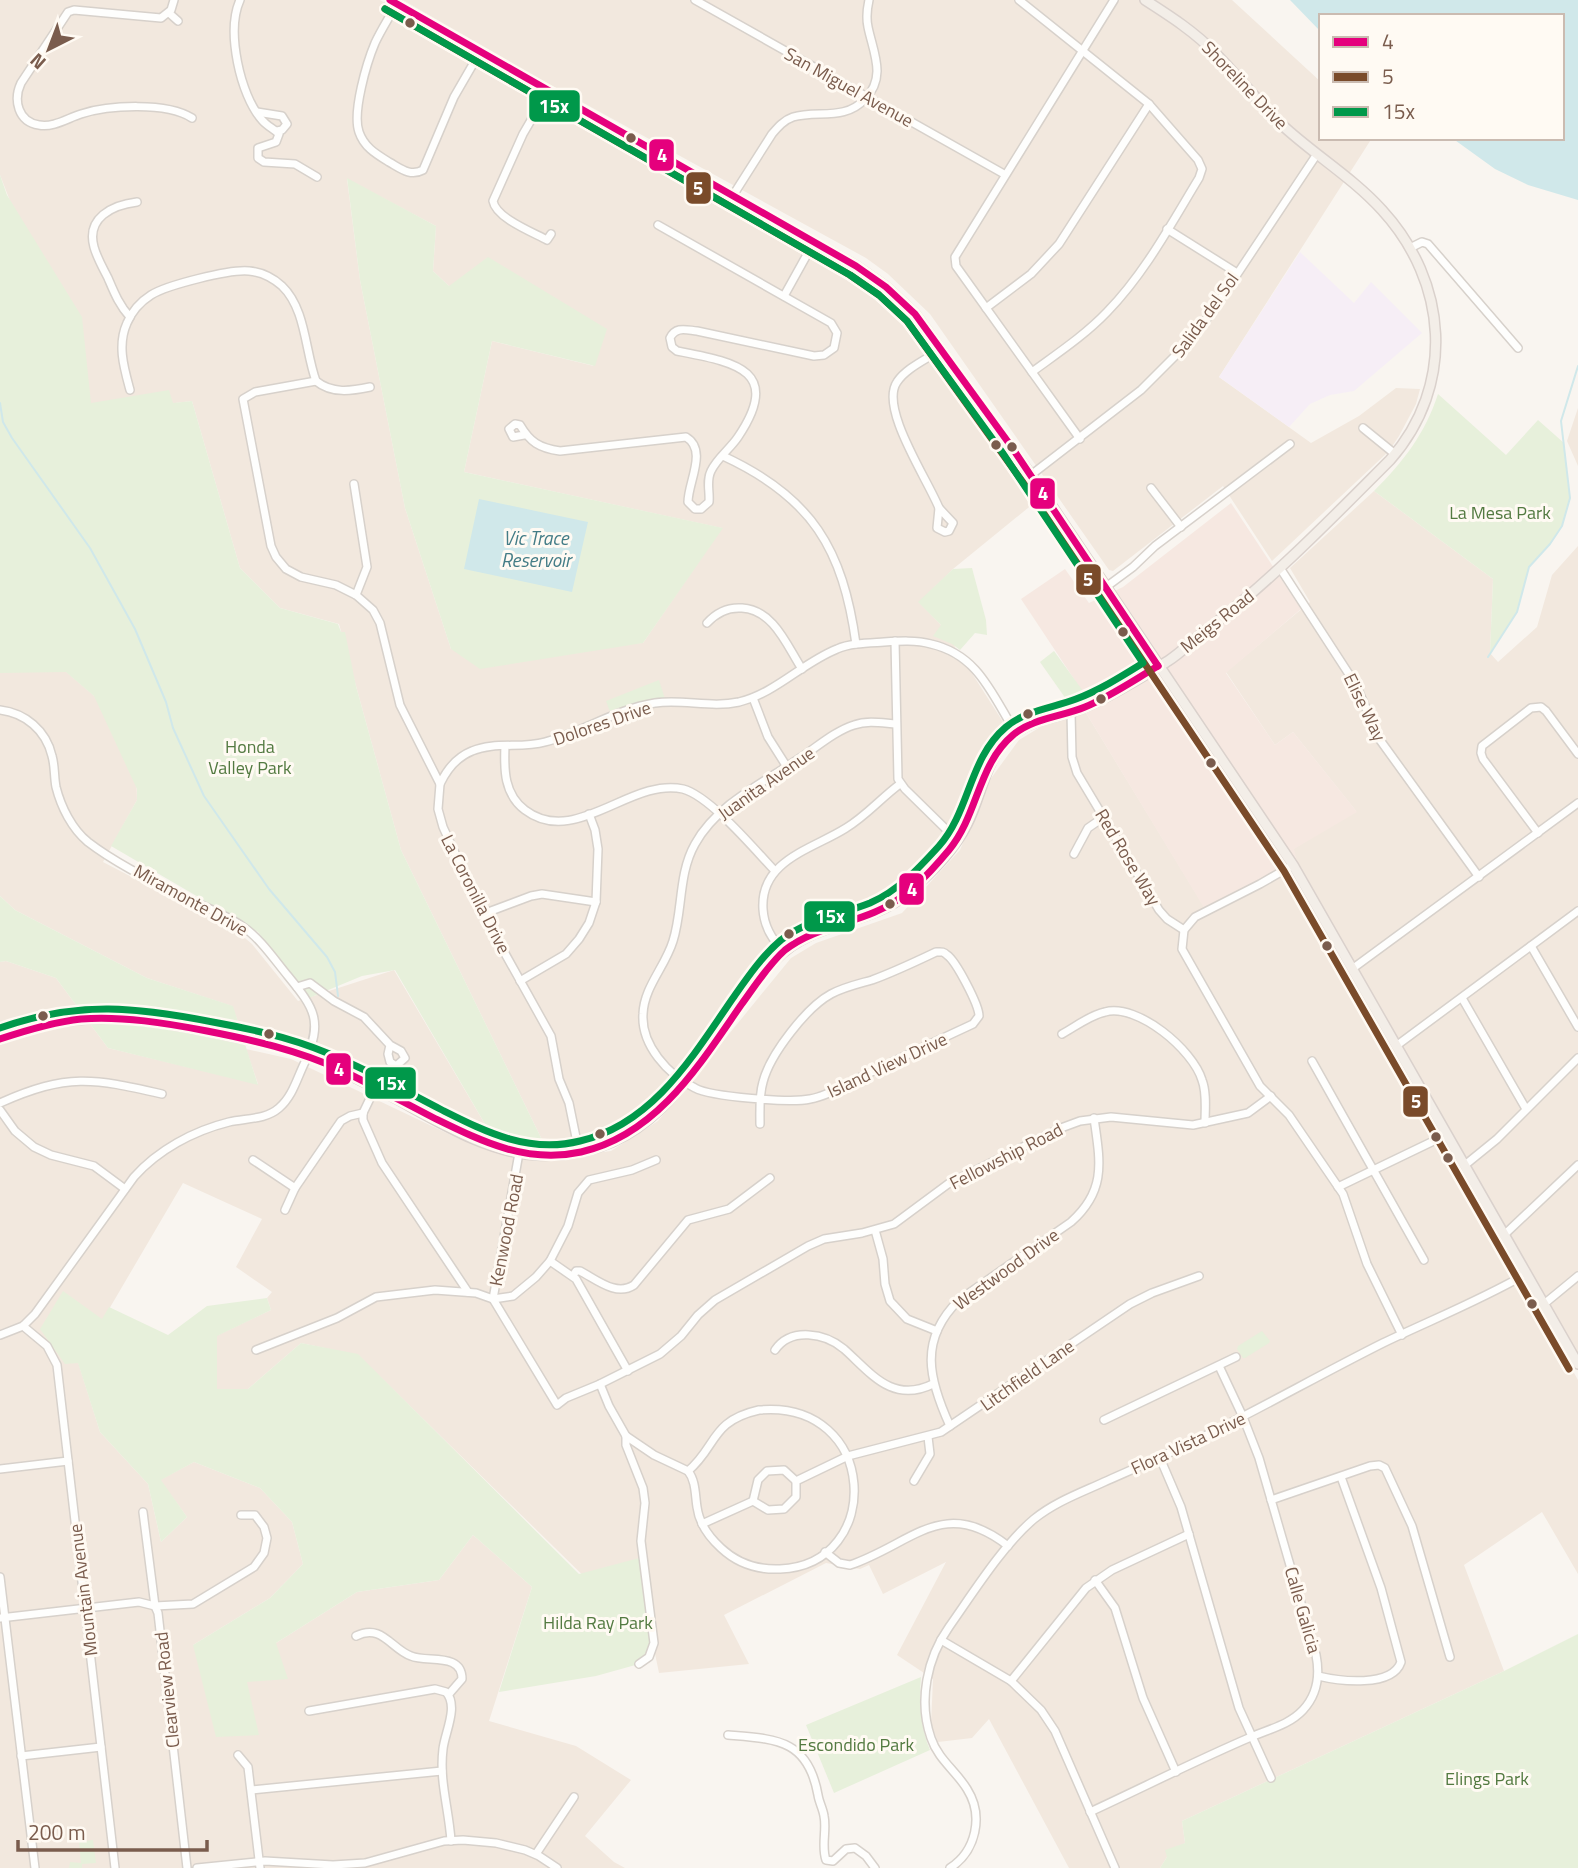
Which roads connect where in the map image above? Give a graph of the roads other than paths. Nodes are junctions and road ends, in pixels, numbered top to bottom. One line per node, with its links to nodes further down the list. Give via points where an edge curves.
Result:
1 (174, 0): 9 (street)
2 (240, 0): 16 (street, via 234,35 244,89)
3 (695, 0): 14 (street, San Miguel Avenue)
4 (869, 0): 14 (street, via 867,18 878,66)
5 (1018, 0): 11 (street)
6 (1114, 0): 11 (street)
7 (1144, 0): 19 (main road, Shoreline Drive, via 1203,41 1264,107)
8 (395, 1): 12 (main road); 12 (street, via 374,46 357,112 362,138 378,156 409,173 423,170 454,97)
9 (169, 13): 10 (street); 17 (street, via 158,18 68,12 21,83 17,104 27,120 41,126 108,108 158,109)
10 (178, 21)
11 (1081, 51): 15 (street); 20 (street)
12 (480, 52): 13 (main road)
13 (548, 91): 23 (main road); 27 (street, via 493,201 499,213 524,228 547,240)
14 (866, 98): 20 (street, San Miguel Avenue); 23 (street, via 845,112 793,117 780,124)
15 (1149, 104): 26 (street, via 1202,169); 32 (street, via 1059,244 1031,274)
16 (256, 112): 18 (street); 18 (street, via 282,116 287,124)
17 (192, 118)
18 (277, 131): 22 (street, via 277,141 258,148 258,158 295,164)
19 (1317, 154): 21 (main road, Shoreline Drive); 30 (street, Salida del Sol)
20 (1004, 174): 32 (street, via 954,260)
21 (1342, 174): 29 (main road, Meigs Road, via 1381,208)
22 (317, 177)
23 (732, 197): 28 (main road)
24 (137, 202): 33 (street, via 106,211 93,236 121,307)
25 (658, 225): 31 (street)
26 (1167, 229): 30 (street); 36 (street, via 1134,281 1108,311)
27 (551, 234)
28 (814, 242): 31 (street); 35 (main road, via 886,287 915,314)
29 (1410, 248): 34 (street, via 1427,244); 44 (main road, Meigs Road, via 1431,298 1436,350 1424,404)
30 (1237, 273): 42 (street, Salida del Sol, via 1201,328 1173,360)
31 (784, 296): 45 (street, via 831,323 837,337 831,351 814,356 687,330 676,330 670,338 677,351 738,368 758,392 746,424)
32 (986, 309): 36 (street)
33 (130, 317): 37 (street, via 164,289 229,272 261,274 276,281 292,299); 39 (street, via 121,349)
34 (1518, 348)
35 (940, 350): 46 (main road); 49 (street, via 903,375 892,397 899,425)
36 (1032, 372): 42 (street)
37 (316, 381): 38 (street, via 341,391); 53 (street, La Coronilla Drive, via 241,395 276,557 293,573)
38 (370, 387)
39 (130, 390)
40 (1363, 428): 44 (street)
41 (524, 435): 45 (street, via 560,451 686,437 697,453 688,502 698,510 709,502 710,473)
42 (1080, 439): 46 (street, Salida del Sol)
43 (1290, 444): 50 (street)
44 (1395, 454): 51 (main road, Meigs Road)
45 (723, 456): 56 (street, via 783,493 822,536 842,575)
46 (1031, 475): 52 (main road)
47 (354, 484): 53 (street, via 367,567)
48 (1151, 488): 50 (street)
49 (939, 508)
50 (1181, 527): 52 (street)
51 (1280, 568): 57 (main road, Meigs Road); 78 (street, Elise Way, via 1356,685 1380,740)
52 (1106, 587): 57 (main road)
53 (356, 595): 67 (street, La Coronilla Drive, via 380,622 400,705)
54 (708, 623): 58 (street, via 720,612 753,609 775,625)
55 (895, 641): 56 (street, Dolores Drive); 62 (street); 63 (street, Dolores Drive, via 935,645 971,664)
56 (856, 645): 58 (street, Dolores Drive, via 835,649)
57 (1158, 666): 61 (main road, Meigs Road); 76 (main road)
58 (802, 669): 59 (street, Dolores Drive)
59 (753, 698): 64 (street, Dolores Drive, via 718,705 654,704 547,742); 66 (street)
60 (0, 709): 87 (street, Miramonte Drive, via 28,720 45,738 61,802 76,832 168,889 243,926)
61 (1071, 712): 63 (main road, Meigs Road); 72 (street, Red Rose Way, via 1074,763)
62 (896, 724): 66 (street, Juanita Avenue, via 852,725); 68 (street)
63 (1016, 733): 74 (main road, Meigs Road, via 986,771)
64 (505, 746): 67 (street, Dolores Drive, via 485,747 463,756); 70 (street, via 506,783 522,808 548,820)
65 (1578, 754): 73 (street, via 1546,711 1537,706 1482,746 1483,760)
66 (786, 767): 71 (street, Juanita Avenue)
67 (440, 784): 81 (street, La Coronilla Drive, via 440,820)
68 (900, 784): 74 (street); 77 (street, via 860,819)
69 (1578, 803): 73 (street)
70 (589, 814): 71 (street, via 666,788 690,791); 79 (street, via 597,842)
71 (719, 814): 77 (street); 97 (street, Juanita Avenue, via 688,859 674,938 646,995 643,1012 649,1044)
72 (1104, 817): 75 (street, via 1088,828); 82 (street, Red Rose Way, via 1159,910)
73 (1538, 833): 78 (street)
74 (957, 840): 84 (main road, Meigs Road, via 895,902 814,932)
75 (1074, 854)
76 (1293, 865): 82 (street, via 1195,917); 85 (main road)
77 (775, 871): 84 (street, via 764,892 763,912 770,934)
78 (1479, 877): 85 (street)
79 (596, 902): 81 (street, via 542,894); 86 (street, via 573,947)
80 (1578, 911): 83 (street)
81 (483, 914): 86 (street, La Coronilla Drive)
82 (1184, 930): 100 (street, via 1184,955 1252,1074)
83 (1531, 946): 88 (street); 89 (street)
84 (784, 951): 97 (main road, Meigs Road)
85 (1352, 969): 93 (main road)
86 (520, 981): 110 (street, La Coronilla Drive, via 551,1035)
87 (297, 987): 92 (street, via 316,986 334,1002 364,1017); 94 (street, Miramonte Drive, via 314,1020)
88 (1462, 998): 93 (street); 103 (street)
89 (1578, 1027)
90 (1062, 1034): 107 (street, via 1105,1012 1121,1011 1148,1022 1180,1046 1195,1066 1204,1087)
91 (0, 1039): 94 (main road, Meigs Road, via 67,1020 135,1018)
92 (390, 1045)
93 (1396, 1046): 109 (main road)
94 (308, 1055): 98 (main road, Meigs Road); 119 (street, Miramonte Drive, via 292,1091 278,1108 176,1143 145,1164)
95 (1578, 1058): 103 (street)
96 (1312, 1061): 116 (street)
97 (685, 1081): 101 (street, Island View Drive, via 713,1093); 110 (main road, Meigs Road, via 661,1111 638,1127)
98 (375, 1088): 105 (street); 111 (main road, Meigs Road, via 474,1138)
99 (162, 1094): 102 (street, via 76,1080 50,1084)
100 (1270, 1096): 107 (street, Fellowship Road, via 1248,1113); 118 (street, via 1289,1115)
101 (761, 1098): 101 (street, Island View Drive, via 799,1101 819,1097 973,1024 979,1009 951,958 936,952 828,995 778,1051 767,1071); 108 (street)
102 (0, 1103)
103 (1526, 1109): 115 (street)
104 (0, 1110): 119 (street, via 15,1132 34,1147 93,1166)
105 (363, 1113): 120 (street, via 341,1121); 130 (street, via 382,1163)
106 (1094, 1118): 107 (street, Fellowship Road); 122 (street, Fellowship Road, via 1061,1128 948,1184 900,1221); 134 (street, Westwood Drive, via 1100,1167 1087,1205 1071,1222 959,1300)
107 (1205, 1123)
108 (760, 1124)
109 (1446, 1135): 115 (main road); 116 (street)
110 (579, 1152): 111 (main road, Meigs Road)
111 (519, 1153): 131 (street, Kenwood Road)
112 (253, 1160): 120 (street)
113 (656, 1160): 125 (street, via 589,1180 578,1194)
114 (1578, 1164): 123 (street)
115 (1465, 1165): 123 (main road)
116 (1373, 1170): 118 (street); 124 (street)
117 (769, 1178): 127 (street, via 729,1209 688,1220 628,1289 613,1289 580,1271)
118 (1338, 1187): 136 (street, via 1367,1264)
119 (125, 1188): 133 (street, Miramonte Drive)
120 (295, 1188): 121 (street)
121 (285, 1210)
122 (875, 1230): 134 (street, via 890,1301 907,1319); 142 (street, Fellowship Road, via 814,1243 762,1271 706,1307 660,1354)
123 (1504, 1235): 126 (main road)
124 (1424, 1260)
125 (550, 1261): 127 (street); 131 (street, via 513,1296)
126 (1526, 1274): 132 (main road); 136 (street, Flora Vista Drive)
127 (573, 1276): 142 (street)
128 (1199, 1276): 147 (street, Litchfield Lane, via 1130,1304)
129 (1578, 1276): 132 (street)
130 (468, 1292): 131 (street); 137 (street, via 435,1290 376,1297)
131 (493, 1299): 143 (street, Kenwood Road, via 557,1405)
132 (1544, 1304): 140 (main road)
133 (23, 1326): 135 (street); 152 (street, Mountain Avenue, via 55,1358)
134 (937, 1331): 144 (street, Westwood Drive, via 930,1357)
135 (0, 1335)
136 (1402, 1335): 145 (street, Flora Vista Drive)
137 (256, 1350)
138 (775, 1350): 144 (street, via 787,1338 815,1335 836,1344 869,1374 892,1387 909,1390)
139 (1237, 1357): 141 (street)
140 (1578, 1364)
141 (1219, 1366): 145 (street, Calle Galicia); 146 (street)
142 (628, 1370): 143 (street, Fellowship Road)
143 (600, 1384): 148 (street)
144 (933, 1384): 147 (street, Westwood Drive)
145 (1243, 1417): 151 (street, Flora Vista Drive); 158 (street, Calle Galicia)
146 (1104, 1420)
147 (950, 1426): 149 (street, Litchfield Lane)
148 (626, 1436): 154 (street); 174 (street, via 645,1503 641,1541 653,1639 651,1654)
149 (928, 1437): 150 (street, Litchfield Lane); 157 (street, via 930,1454)
150 (848, 1456): 154 (street, via 814,1420 768,1409 726,1424); 156 (street, Litchfield Lane); 165 (street, via 855,1483 853,1508 841,1535)
151 (1160, 1458): 163 (street); 164 (street, Flora Vista Drive, via 1056,1504)
152 (68, 1461): 153 (street); 169 (street, Mountain Avenue)
153 (0, 1469)
154 (688, 1471): 162 (street)
155 (1341, 1476): 158 (street); 173 (street, via 1373,1465 1387,1471 1412,1526); 175 (street, via 1381,1588 1401,1662 1391,1675 1368,1680)
156 (796, 1481): 159 (street, via 796,1497 784,1509 768,1510); 159 (street, via 784,1470 767,1471 758,1480)
157 (914, 1481)
158 (1271, 1500): 175 (street, Calle Galicia)
159 (753, 1501): 162 (street)
160 (143, 1512): 168 (street, Clearview Road)
161 (240, 1515): 168 (street, via 254,1515 264,1527 266,1546 259,1562 193,1604)
162 (702, 1524): 165 (street, via 727,1554 758,1567 790,1568)
163 (1189, 1534): 167 (street); 180 (street)
164 (1008, 1546): 165 (street, via 975,1526 951,1523 933,1526 850,1565); 172 (street, Flora Vista Drive)
165 (825, 1552)
166 (0, 1577): 170 (street)
167 (1095, 1580): 176 (street); 185 (street, via 1115,1608 1143,1698)
168 (155, 1606): 169 (street, via 139,1602); 196 (street, Clearview Road)
169 (85, 1608): 170 (street); 181 (street, Mountain Avenue)
170 (2, 1618): 183 (street)
171 (356, 1636): 177 (street, via 382,1635 410,1656 456,1665 462,1679)
172 (941, 1640): 176 (street); 200 (street, Flora Vista Drive, via 931,1664 926,1716 931,1739 965,1786 976,1817 972,1842)
173 (1450, 1657)
174 (639, 1664)
175 (1318, 1676): 180 (street, Calle Galicia, via 1301,1712)
176 (1011, 1681): 189 (street, via 1050,1723)
177 (449, 1694): 178 (street, via 435,1689); 184 (street, via 452,1704)
178 (309, 1711)
179 (728, 1735): 199 (street, via 778,1741 802,1756 814,1772 824,1815 824,1857 833,1861 845,1849 855,1848)
180 (1251, 1736): 185 (street, Calle Galicia); 186 (street)
181 (101, 1747): 183 (street); 195 (street, Mountain Avenue)
182 (238, 1755): 187 (street, via 248,1767)
183 (21, 1756): 194 (street)
184 (442, 1771): 187 (street); 190 (street)
185 (1177, 1772): 189 (street, Calle Galicia)
186 (1271, 1778)
187 (252, 1790): 192 (street)
188 (574, 1797): 191 (street)
189 (1090, 1812): 201 (street)
190 (452, 1841): 191 (street, via 496,1843); 193 (street)
191 (536, 1854): 198 (street)
192 (260, 1865): 193 (street); 197 (street)
193 (333, 1867)
194 (34, 1868)
195 (116, 1868)
196 (187, 1868)
197 (197, 1868)
198 (558, 1868)
199 (875, 1868)
200 (950, 1868)
201 (1115, 1868)

